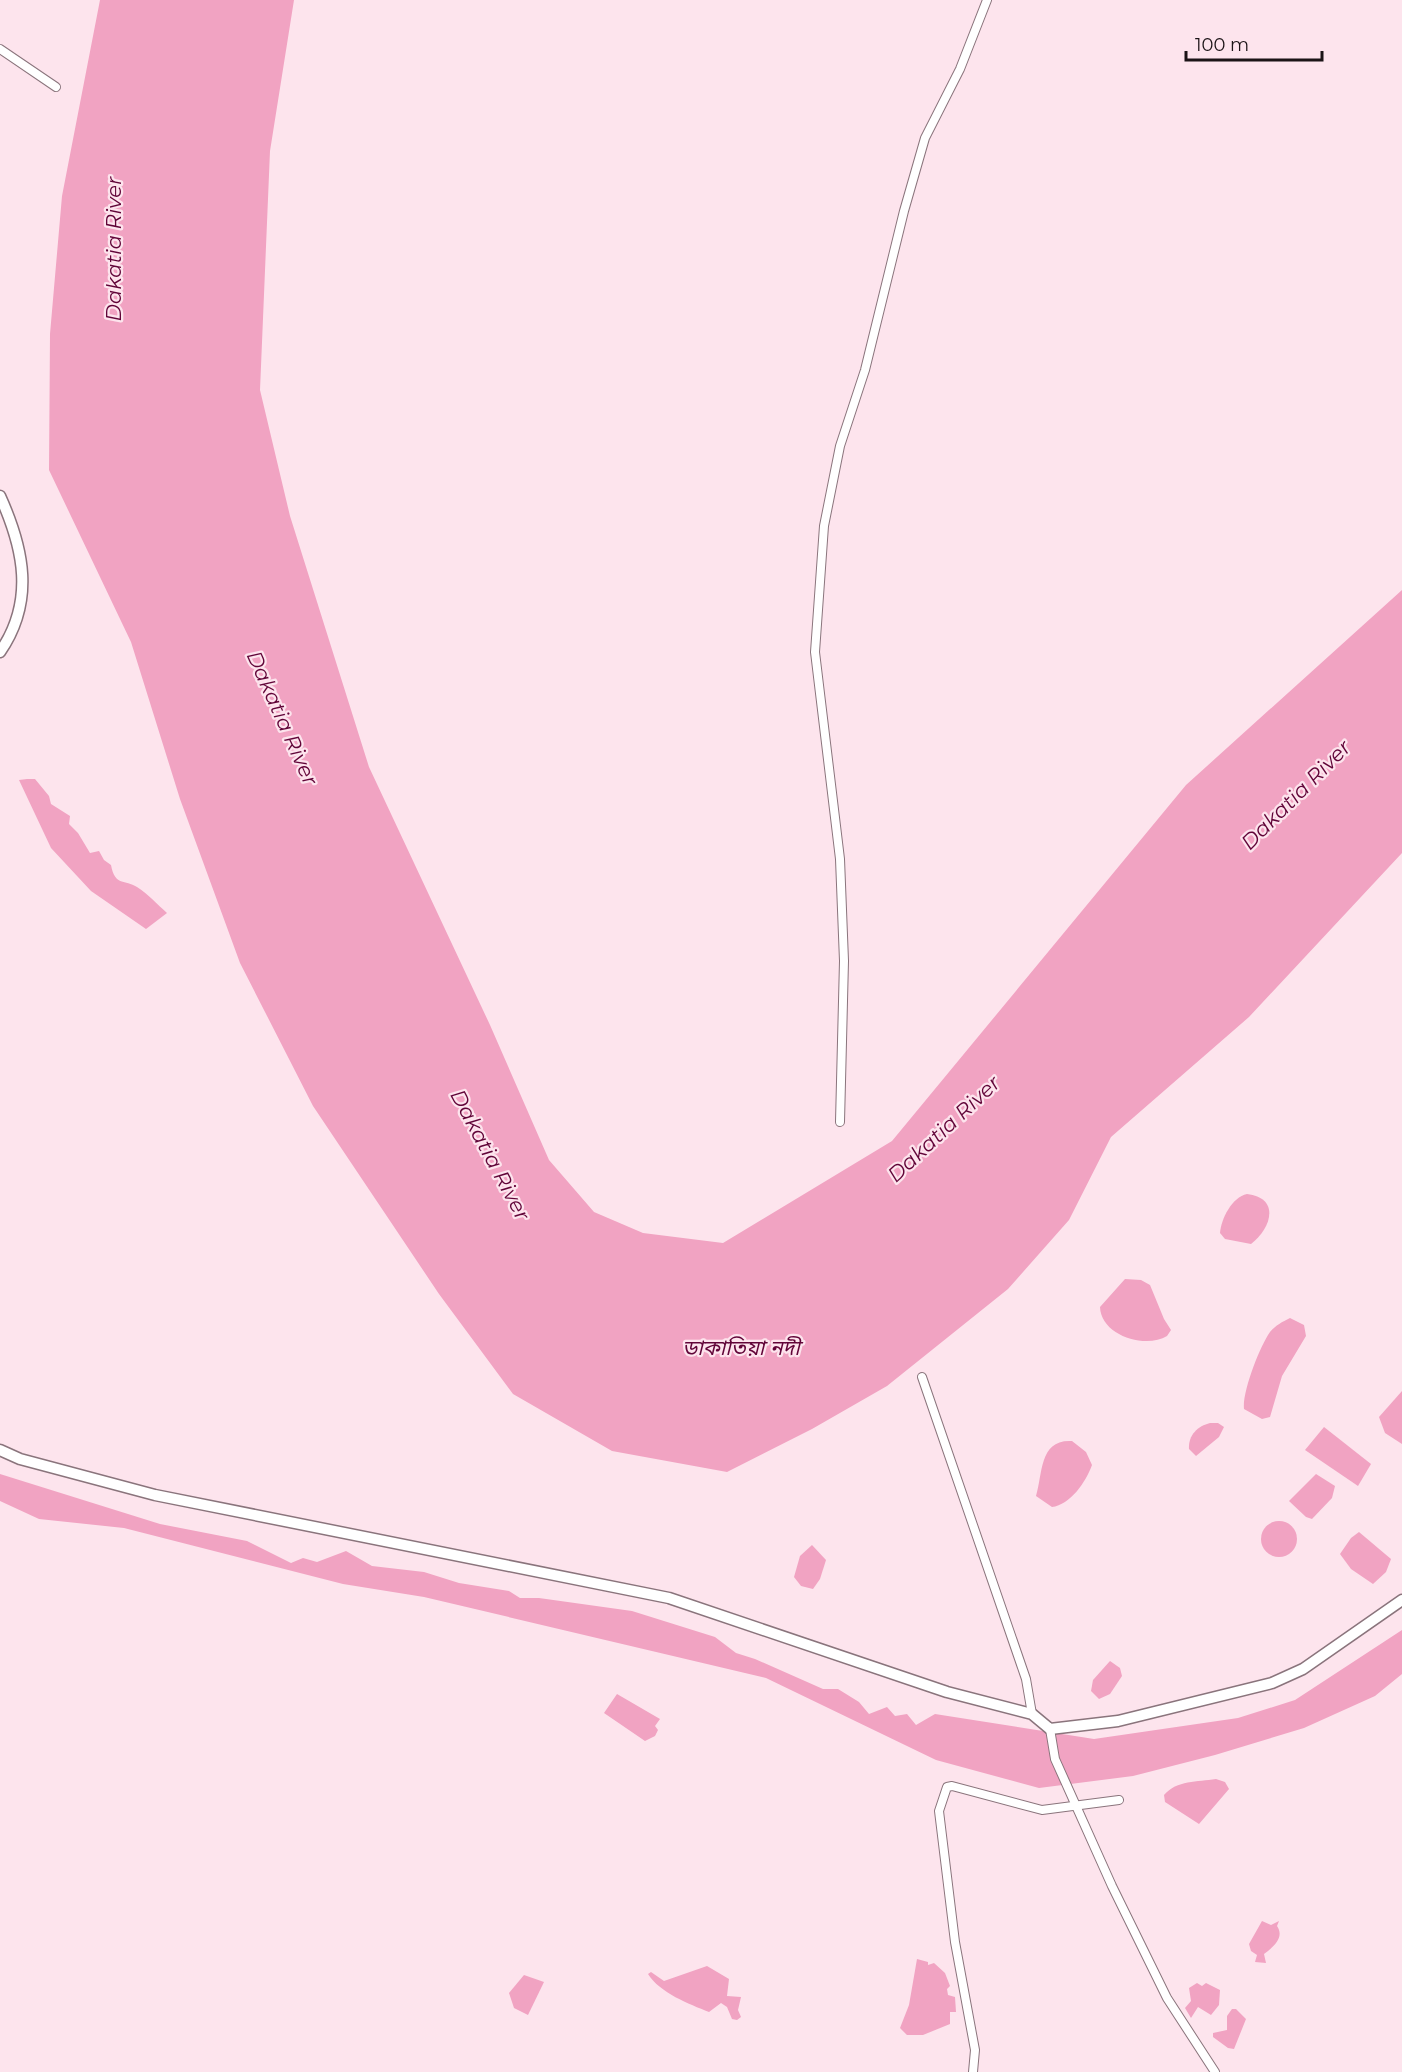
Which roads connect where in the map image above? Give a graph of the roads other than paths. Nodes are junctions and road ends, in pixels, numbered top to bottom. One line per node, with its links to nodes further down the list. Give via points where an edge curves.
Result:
1 (987, 0): 6 (street, via 960,69 926,138 865,370 840,447 824,526 815,652 840,859 844,961)
2 (0, 49): 3 (street)
3 (56, 87)
4 (0, 496): 5 (main road, via 19,554 24,587 12,635)
5 (0, 652)
6 (840, 1122)
7 (922, 1377): 10 (street, via 1026,1679)
8 (0, 1450): 10 (main road, via 20,1459 155,1495 669,1598 947,1692)
9 (1402, 1600): 11 (main road, via 1303,1669 1272,1683 1118,1721)
10 (1032, 1714): 11 (main road)
11 (1050, 1729): 13 (street, via 1055,1759)
12 (1119, 1800): 13 (street)
13 (1075, 1807): 14 (street, via 1042,1810 947,1787 939,1811 955,1942 975,2050); 15 (street, via 1167,1998)
14 (973, 2072)
15 (1215, 2072)

